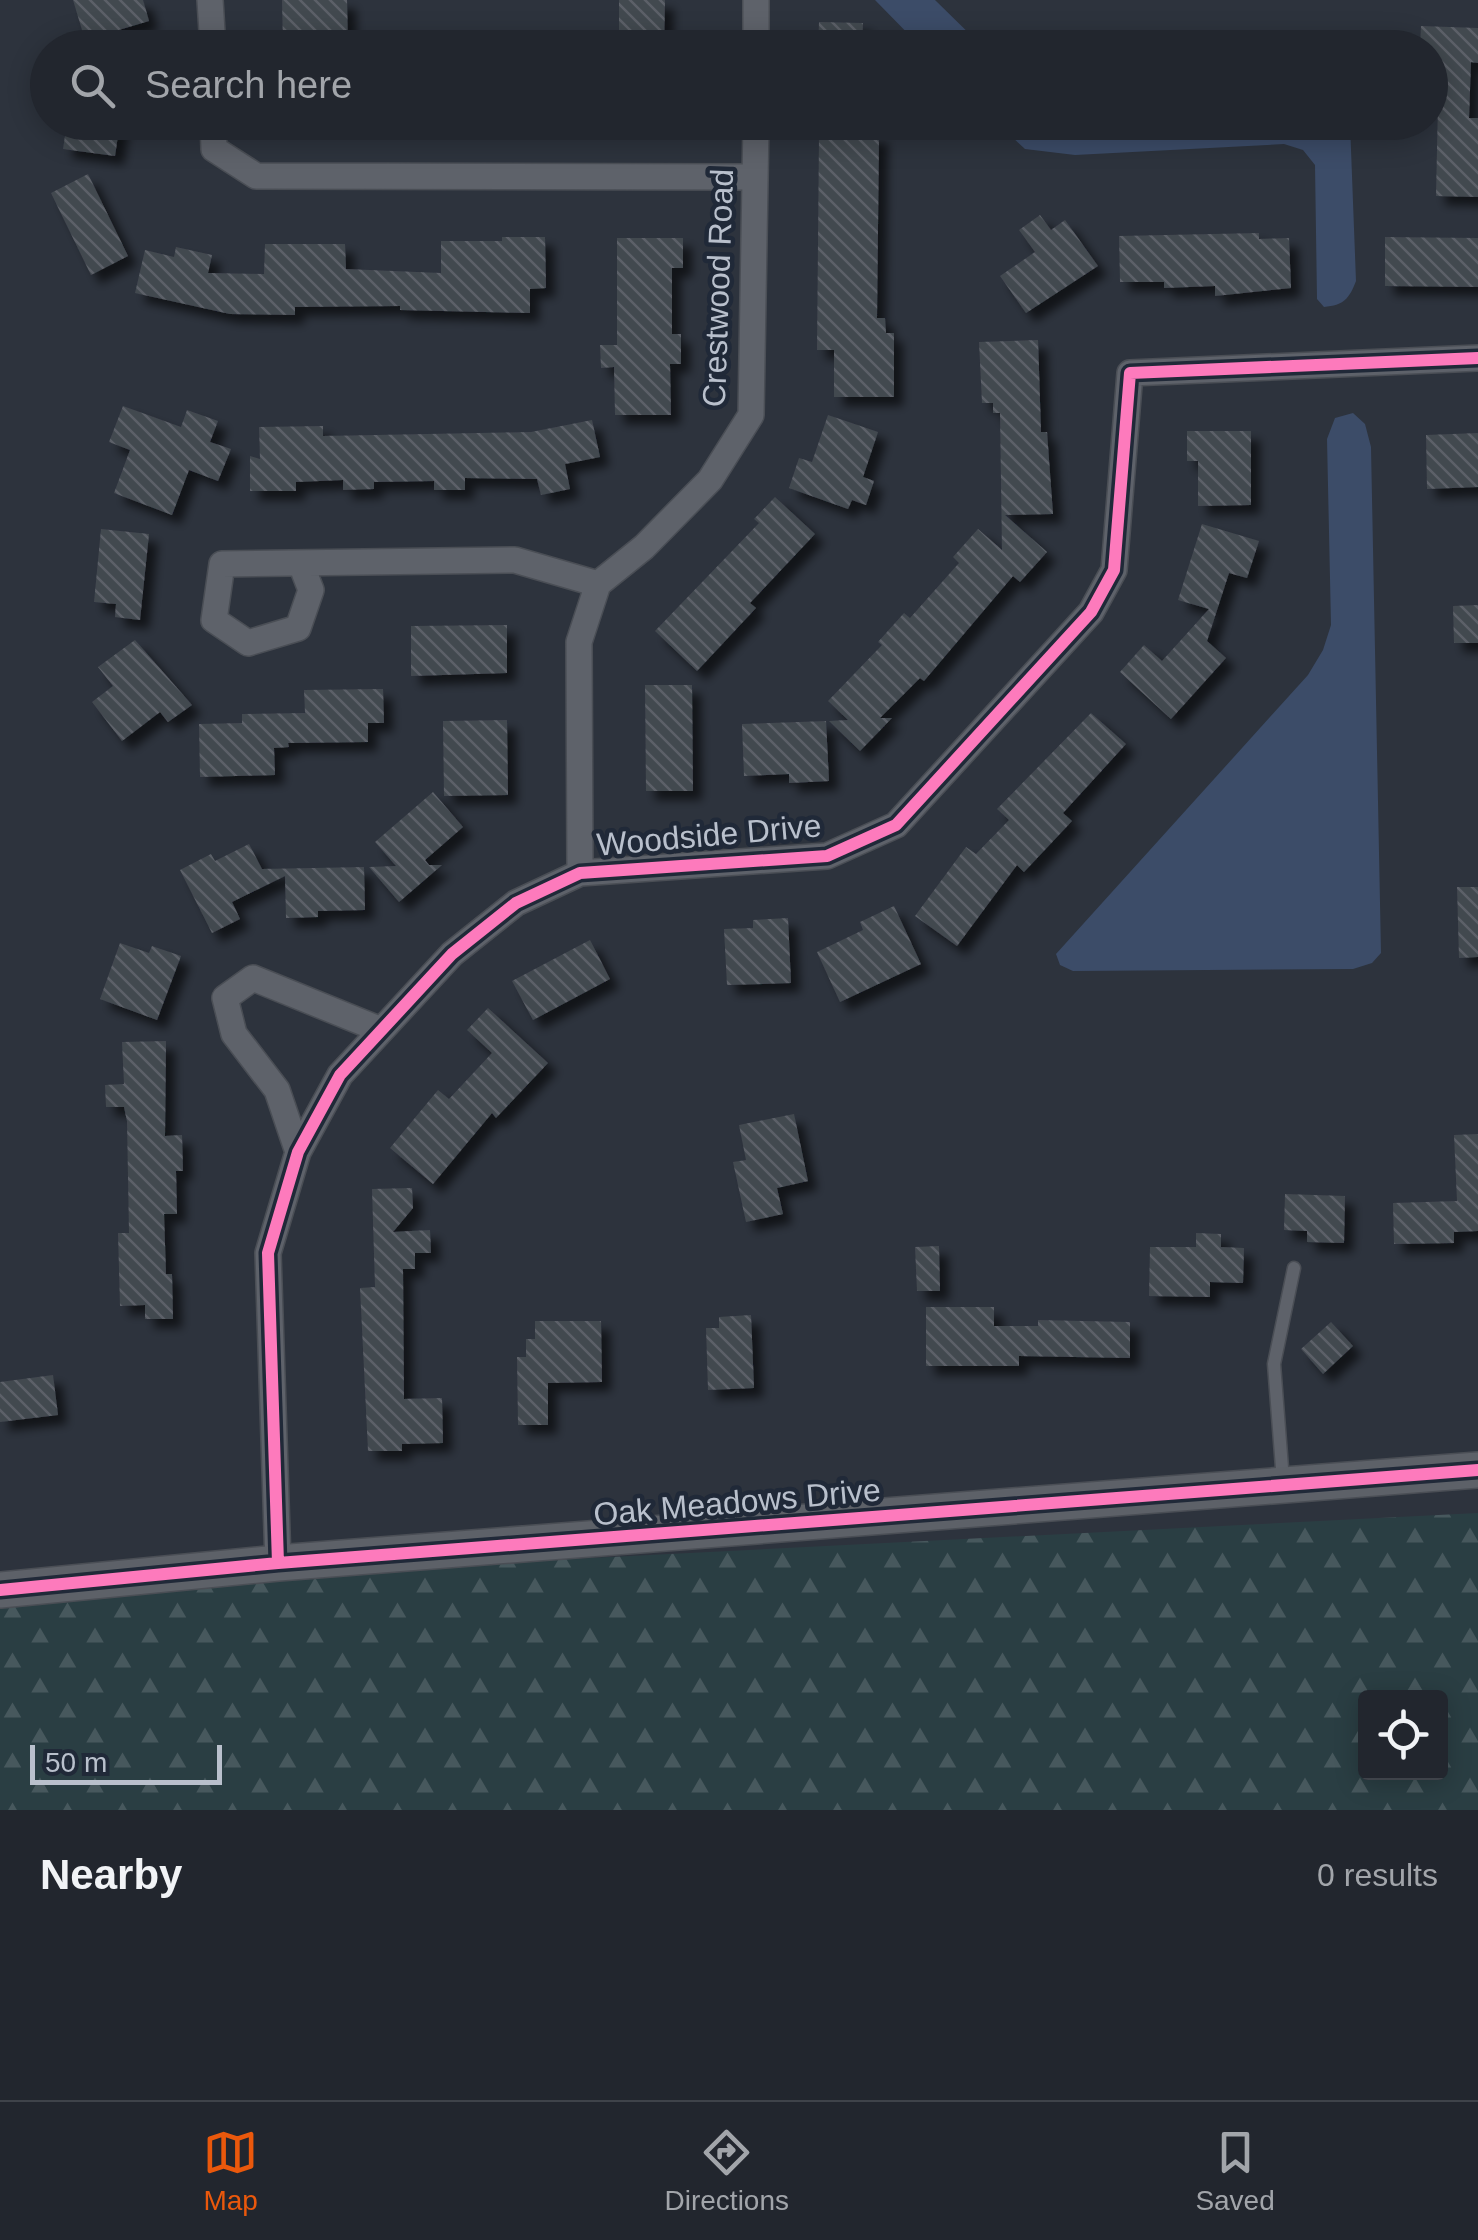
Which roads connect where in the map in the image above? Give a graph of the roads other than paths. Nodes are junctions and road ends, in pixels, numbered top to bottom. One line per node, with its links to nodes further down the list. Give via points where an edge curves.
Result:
1 (210, 0): 3 (street)
2 (756, 0): 4 (street)
3 (212, 30)
4 (756, 30)
5 (214, 140): 7 (street, via 214,149 256,176)
6 (756, 140): 7 (street, Crestwood Road)
7 (756, 177): 10 (street, Crestwood Road, via 751,416 710,480)
8 (1478, 358): 11 (street, Woodside Drive, via 1130,373 1114,570 1091,612 896,825 827,856)
9 (301, 564): 10 (street, via 516,560)
10 (598, 584): 11 (street, via 579,642)
11 (580, 873): 12 (street, Woodside Drive, via 516,902 452,954)
12 (381, 1030): 13 (street, Woodside Drive, via 340,1075); 13 (street, via 253,978 226,998 234,1034 277,1090)
13 (298, 1152): 17 (street, Woodside Drive, via 268,1254)
14 (1294, 1268): 16 (lane, via 1274,1364)
15 (1478, 1470): 16 (street, Oak Meadows Drive)
16 (1284, 1484): 17 (street, Oak Meadows Drive)
17 (278, 1563): 18 (street, Oak Meadows Drive)
18 (0, 1590)

